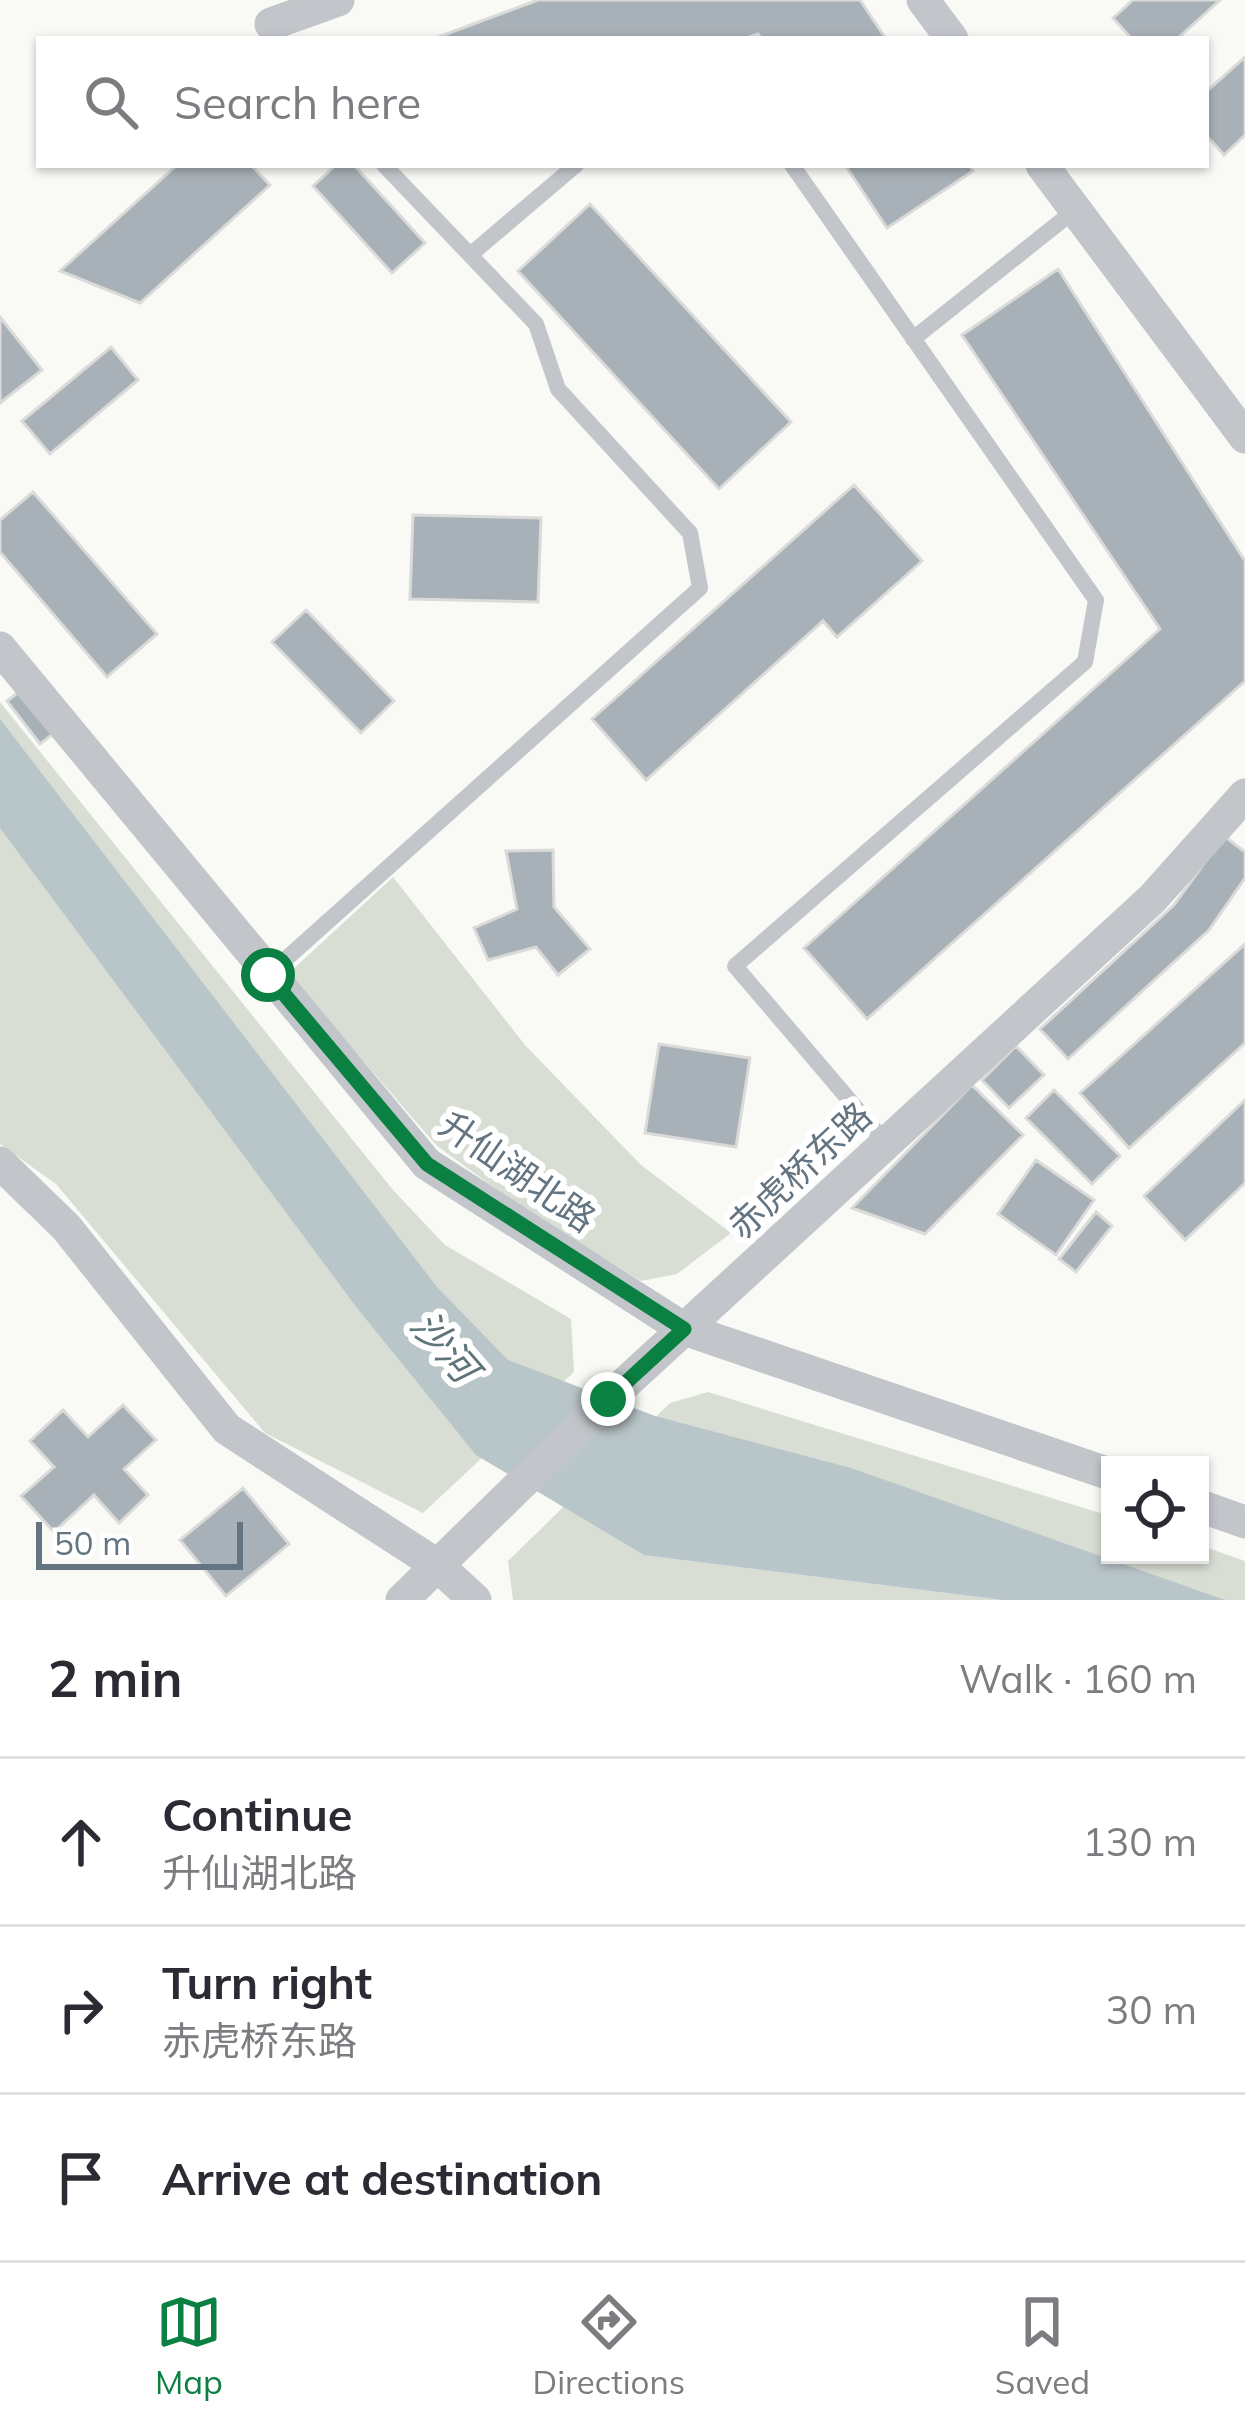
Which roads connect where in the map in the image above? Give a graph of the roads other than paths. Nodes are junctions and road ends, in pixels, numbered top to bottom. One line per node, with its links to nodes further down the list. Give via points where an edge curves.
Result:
1 (338, 0): 3 (street)
2 (923, 0): 4 (street)
3 (273, 32)
4 (950, 36)
5 (387, 168): 10 (lane)
6 (572, 168): 10 (lane)
7 (793, 168): 11 (lane)
8 (1044, 168): 9 (street)
9 (1075, 210): 11 (lane); 12 (street)
10 (470, 255): 15 (lane, via 536,324 559,389 690,533 700,587)
11 (914, 339): 16 (lane, via 1096,600 1085,662 735,966)
12 (1245, 436)
13 (0, 647): 15 (street, 升仙湖北路)
14 (1245, 795): 16 (street, 赤虎桥东路, via 1152,899)
15 (268, 975): 18 (street, 升仙湖北路, via 427,1164)
16 (886, 1144): 18 (street, 赤虎桥东路)
17 (0, 1163): 22 (street, via 66,1227 227,1430)
18 (684, 1329): 19 (street, 升仙湖北路); 22 (street, 赤虎桥东路)
19 (1101, 1471)
20 (1209, 1509): 21 (street)
21 (1245, 1522)
22 (437, 1565): 23 (street, 赤虎桥东路); 24 (street)
23 (402, 1600)
24 (476, 1600)

